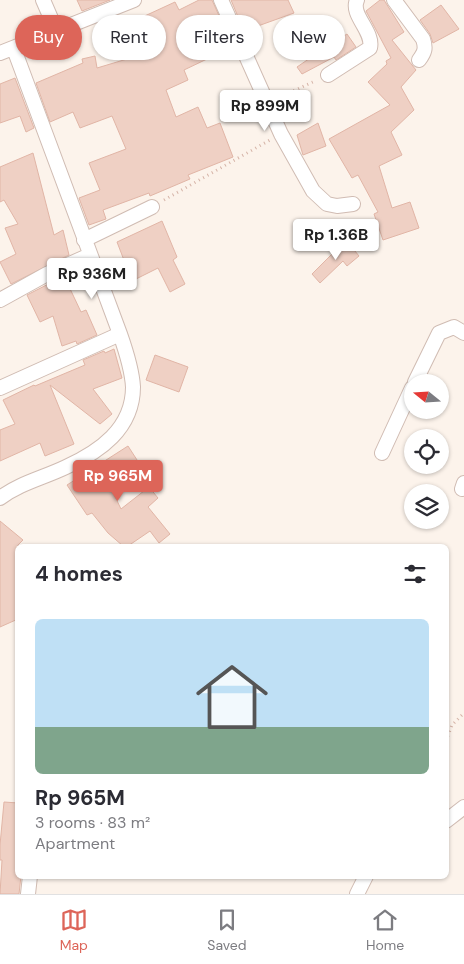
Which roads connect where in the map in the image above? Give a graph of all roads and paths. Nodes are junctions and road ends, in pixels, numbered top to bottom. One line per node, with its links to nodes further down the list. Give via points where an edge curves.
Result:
1 (43, 0): 6 (street)
2 (134, 0): 7 (street)
3 (221, 0): 12 (street)
4 (357, 0): 11 (street, via 356,8 369,35 370,48)
5 (394, 0): 10 (street, via 423,38 424,53)
6 (50, 15)
7 (82, 20)
8 (14, 49): 9 (street); 16 (street)
9 (0, 53)
10 (419, 60)
11 (328, 75): 12 (path)
12 (268, 103): 13 (street)
13 (281, 134): 14 (street, via 313,191 327,204); 15 (path)
14 (353, 204)
15 (152, 207): 16 (street)
16 (84, 240): 17 (street)
17 (90, 256): 18 (street, via 47,274); 20 (street)
18 (0, 300)
19 (464, 333): 21 (street, via 454,328 439,333)
20 (120, 334): 22 (street); 25 (street, via 130,364 133,387 131,404 117,433 103,447 66,468 14,488)
21 (419, 374)
22 (0, 388)
23 (404, 405): 24 (street)
24 (382, 453)
25 (0, 498)
26 (464, 713): 27 (path, via 452,725)
27 (449, 734)
28 (464, 808): 29 (street)
29 (449, 819)
30 (30, 879): 32 (street)
31 (364, 879): 33 (street)
32 (28, 894)
33 (357, 894)

